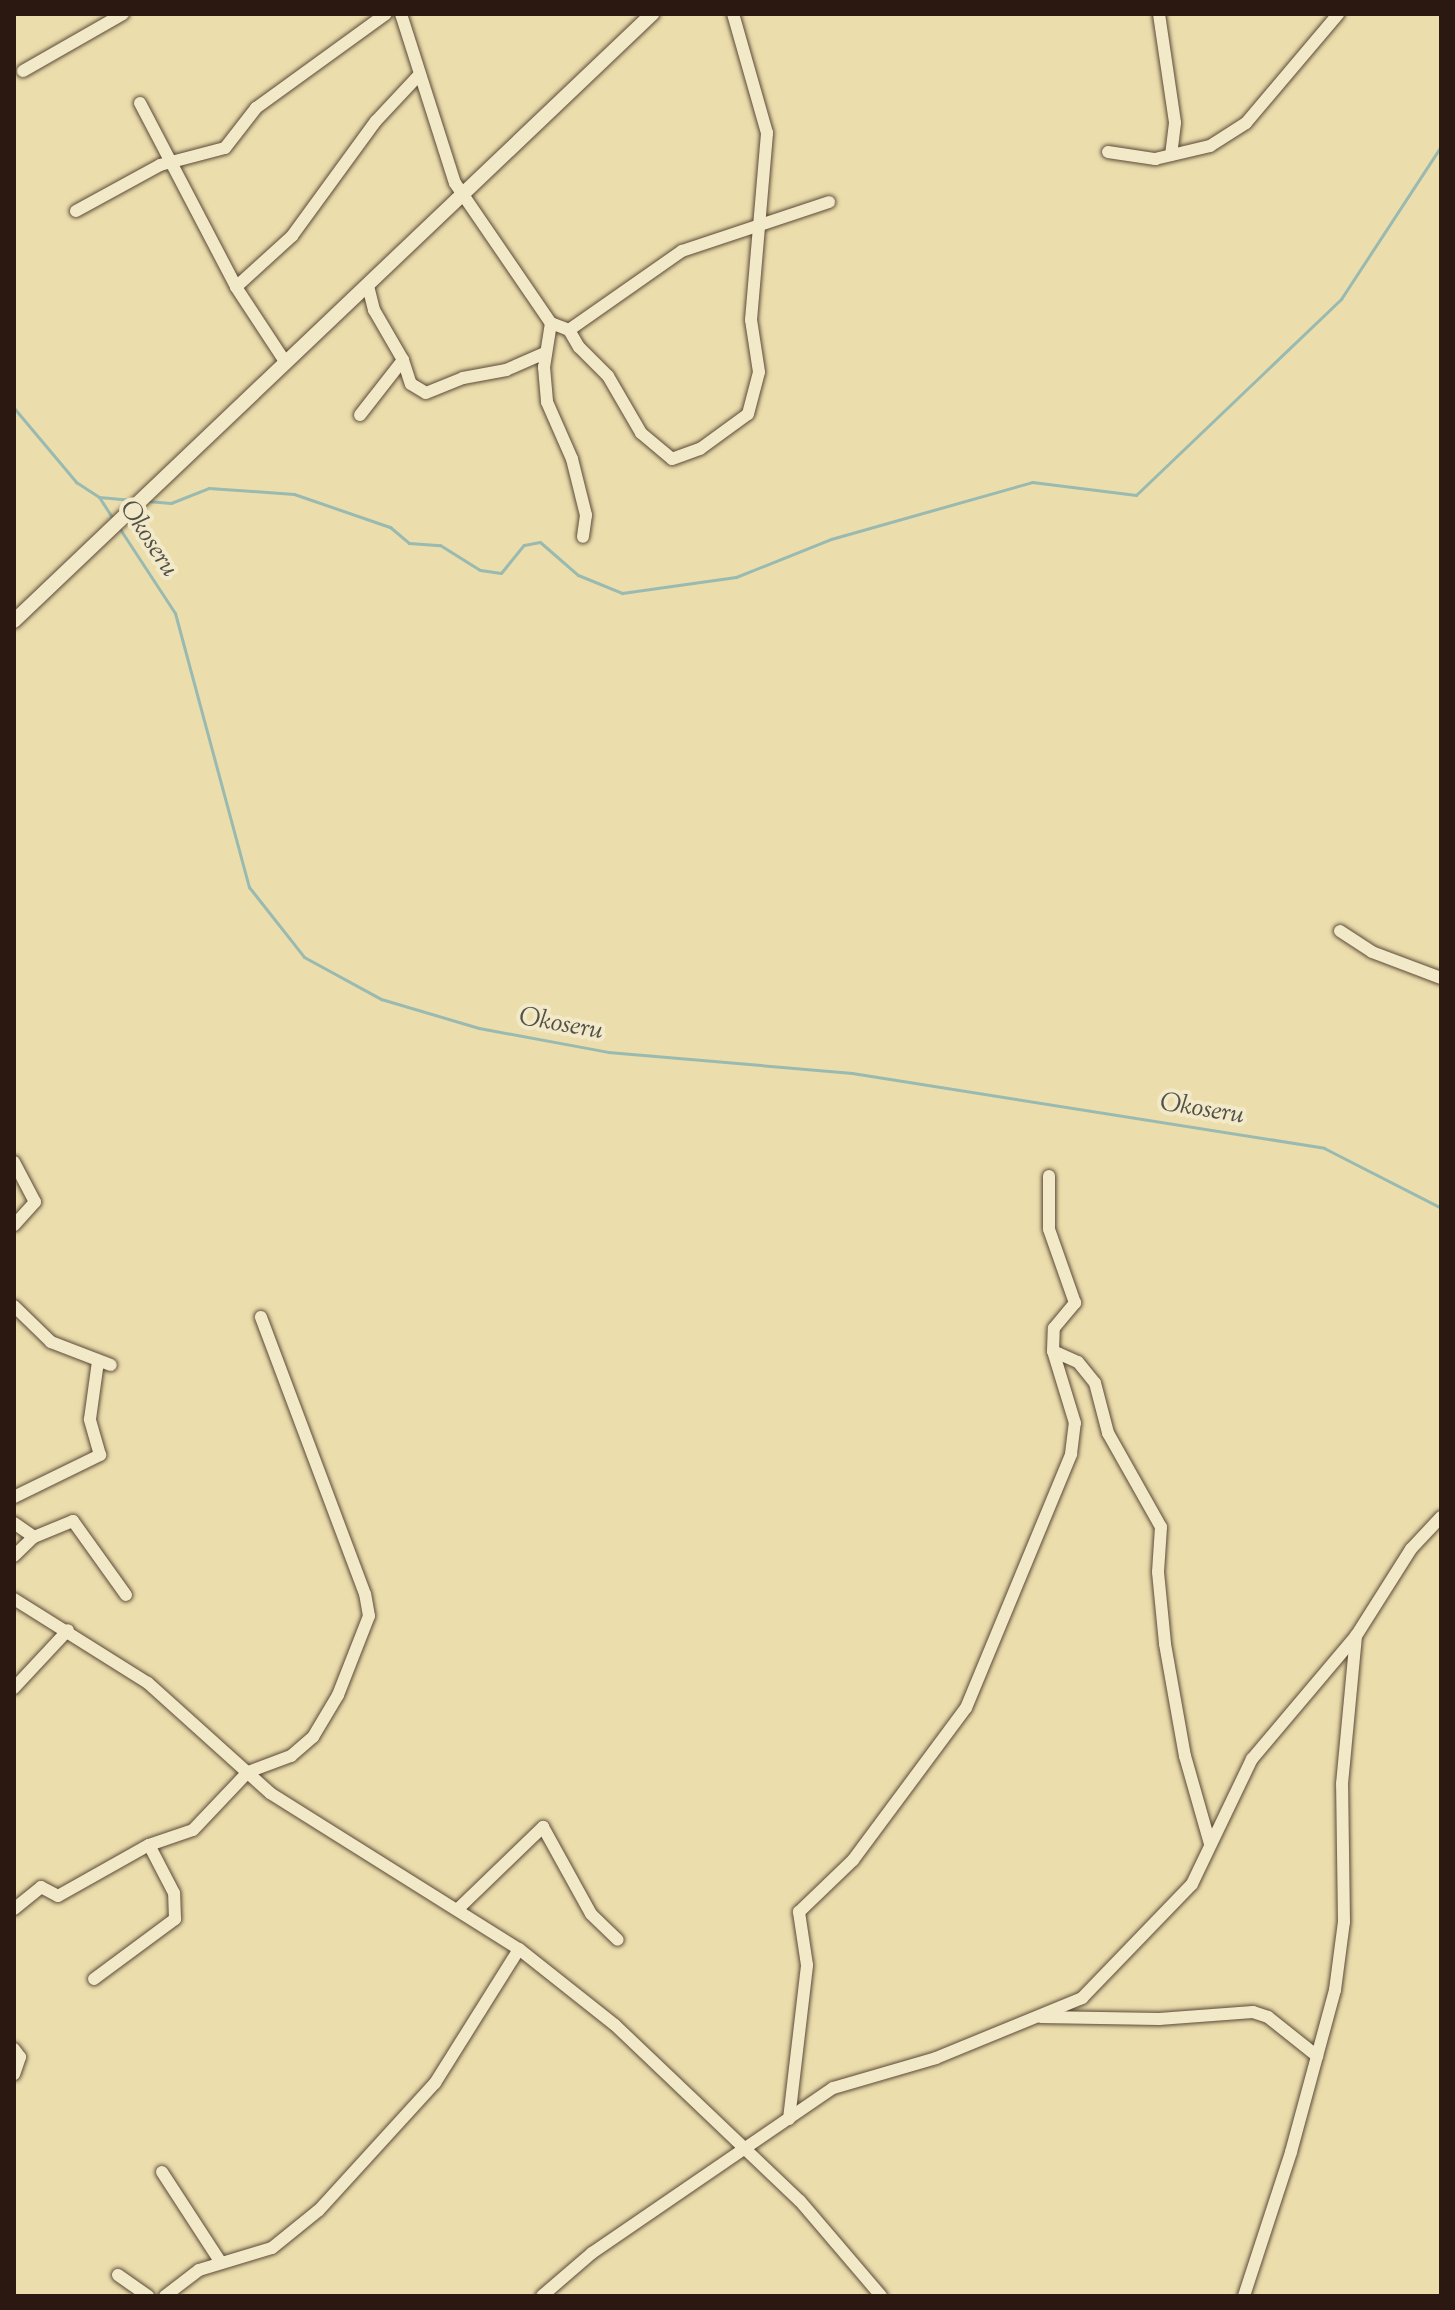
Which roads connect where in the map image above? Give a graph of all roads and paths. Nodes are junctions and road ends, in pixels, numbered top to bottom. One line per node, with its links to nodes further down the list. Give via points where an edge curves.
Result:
1 (123, 14): 8 (street)
2 (386, 14): 13 (street, via 256,108 225,148)
3 (401, 14): 9 (street)
4 (652, 14): 14 (street)
5 (733, 14): 17 (street, via 767,133)
6 (1159, 14): 12 (street, via 1175,123)
7 (1338, 14): 12 (street, via 1246,123 1210,146)
8 (23, 71)
9 (420, 74): 14 (street); 19 (street, via 376,121 292,236)
10 (140, 103): 13 (street)
11 (1108, 152): 12 (street, via 1155,159)
12 (1171, 155)
13 (170, 163): 16 (street); 19 (street)
14 (463, 196): 18 (street); 20 (street)
15 (829, 202): 17 (street)
16 (76, 211)
17 (757, 228): 21 (street, via 682,251); 21 (street, via 751,320 759,372 754,403 748,414 700,449 677,459 661,454)
18 (368, 286): 23 (street, via 374,310); 24 (street)
19 (236, 287): 24 (street)
20 (551, 323): 21 (street); 22 (street)
21 (569, 330)
22 (545, 353): 23 (street, via 426,393 411,384); 26 (street, via 547,402 572,459 586,515)
23 (403, 360): 25 (street)
24 (286, 363): 27 (street)
25 (360, 415)
26 (583, 537)
27 (14, 621)
28 (1340, 931): 29 (street, via 1372,952)
29 (1441, 978)
30 (14, 1162): 32 (street, via 35,1202)
31 (1049, 1176): 35 (street, via 1049,1229 1075,1303 1054,1328)
32 (14, 1225)
33 (14, 1306): 36 (street, via 51,1342)
34 (261, 1317): 48 (street, via 369,1616 338,1695 313,1737 291,1756)
35 (1053, 1351): 49 (street, via 1078,1362 1095,1383 1108,1433 1161,1527 1158,1572 1165,1644 1185,1756); 60 (street, via 1075,1423 1071,1454 966,1708 853,1860 799,1912 807,1965)
36 (98, 1361): 37 (street); 38 (street, via 90,1419 100,1455)
37 (111, 1365)
38 (14, 1497)
39 (1441, 1517): 46 (street, via 1411,1549)
40 (14, 1523): 41 (street)
41 (34, 1537): 42 (street); 43 (street, via 73,1521)
42 (14, 1556)
43 (126, 1595)
44 (14, 1599): 45 (street)
45 (68, 1630): 47 (street); 48 (street, via 148,1683)
46 (1356, 1636): 49 (street, via 1252,1759); 58 (street, via 1342,1784 1344,1922 1335,1990)
47 (14, 1688)
48 (248, 1772): 50 (street, via 193,1830); 51 (street, via 293,1808)
49 (1210, 1844): 56 (street, via 1192,1884 1136,1936 1097,1984 1082,1998)
50 (149, 1845): 52 (street, via 58,1896 41,1887); 55 (street, via 174,1893 175,1919)
51 (459, 1908): 53 (street, via 543,1827 591,1914); 54 (street)
52 (14, 1909)
53 (618, 1940)
54 (519, 1949): 61 (street, via 655,2059); 63 (street, via 435,2083 341,2187 272,2248)
55 (94, 1979)
56 (1034, 2016): 58 (street, via 1159,2019 1253,2012 1268,2017); 60 (street, via 936,2058 833,2088)
57 (14, 2049): 59 (street, via 20,2057)
58 (1317, 2056): 69 (street)
59 (14, 2074)
60 (789, 2119): 61 (street)
61 (745, 2149): 67 (street, via 592,2253); 68 (street, via 800,2201)
62 (162, 2172): 63 (street)
63 (221, 2263): 66 (street, via 199,2270)
64 (118, 2275): 65 (street)
65 (148, 2296): 66 (street)
66 (166, 2296)
67 (542, 2296)
68 (881, 2296)
69 (1244, 2296)

